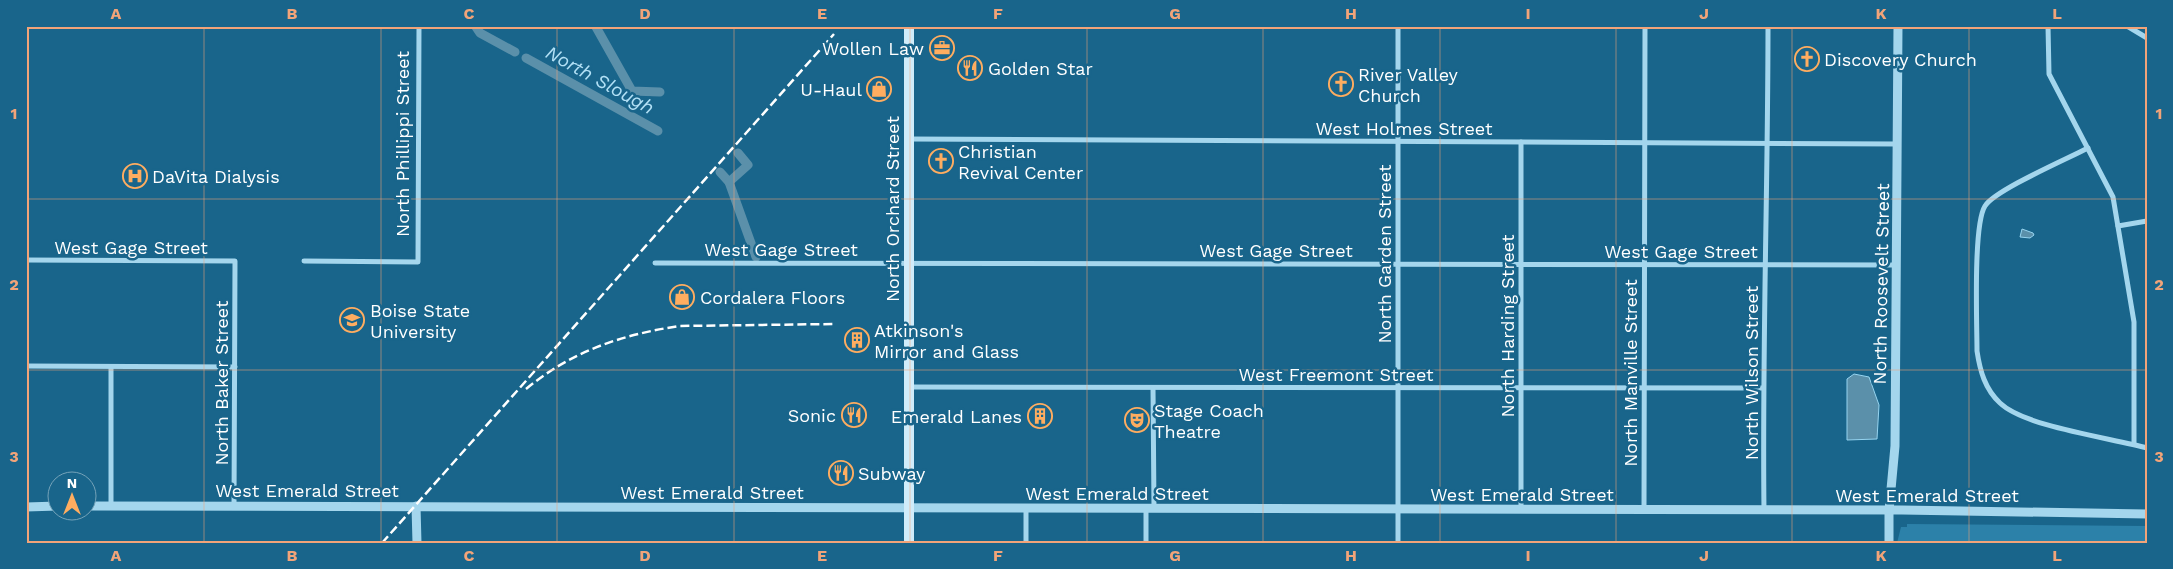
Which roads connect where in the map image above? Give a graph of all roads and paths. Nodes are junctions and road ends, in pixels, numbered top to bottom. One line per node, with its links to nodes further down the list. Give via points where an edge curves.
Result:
1 (419, 26): 21 (street, North Phillippi Street, via 418,262)
2 (909, 26): 10 (main road, North Orchard Street)
3 (1398, 26): 11 (street, North Garden Street)
4 (1644, 26): 13 (street, North Manville Street)
5 (1768, 26): 14 (street, North Wilson Street)
6 (1898, 26): 15 (street, North Roosevelt Street)
7 (2048, 26): 16 (street, via 2049,74)
8 (2127, 26): 9 (street)
9 (2147, 38)
10 (909, 138): 11 (street, West Holmes Street); 23 (main road, North Orchard Street)
11 (1398, 142): 12 (street, West Holmes Street); 24 (street, North Garden Street)
12 (1521, 142): 13 (street, West Holmes Street); 25 (street, North Harding Street)
13 (1644, 143): 14 (street, West Holmes Street); 26 (street, North Manville Street)
14 (1768, 144): 15 (street, West Holmes Street); 27 (street, North Wilson Street)
15 (1899, 144): 28 (street, North Roosevelt Street)
16 (2088, 148): 18 (street, via 2113,197); 38 (street, via 2000,192 1985,206 1979,230 1977,351 1980,369 1993,396 2001,404 2025,418)
17 (2147, 221): 18 (street)
18 (2118, 226): 38 (street, via 2134,322)
19 (26, 260): 20 (street, West Gage Street)
20 (235, 261): 31 (street, North Baker Street)
21 (304, 261)
22 (655, 263): 23 (street, West Gage Street)
23 (909, 263): 24 (street, West Gage Street); 32 (main road, North Orchard Street)
24 (1398, 264): 25 (street, West Gage Street); 34 (street, North Garden Street)
25 (1521, 264): 26 (street, West Gage Street); 35 (street, North Harding Street)
26 (1644, 265): 27 (street, West Gage Street); 36 (street, North Manville Street)
27 (1765, 265): 28 (street, West Gage Street); 37 (street, North Wilson Street)
28 (1897, 265): 53 (street, North Roosevelt Street, via 1895,446)
29 (26, 366): 30 (street)
30 (111, 367): 31 (street); 42 (street)
31 (235, 367): 43 (street, North Baker Street)
32 (908, 387): 33 (street, West Freemont Street); 46 (main road, North Orchard Street)
33 (1153, 388): 34 (street, West Freemont Street); 48 (street)
34 (1398, 388): 35 (street, West Freemont Street); 49 (street, North Garden Street)
35 (1521, 388): 36 (street, West Freemont Street); 50 (street, North Harding Street)
36 (1644, 388): 37 (street, West Freemont Street); 51 (street, North Manville Street)
37 (1763, 388): 52 (street, North Wilson Street)
38 (2134, 444): 39 (street)
39 (2147, 448)
40 (48, 506): 45 (street)
41 (98, 506): 42 (street, West Emerald Street)
42 (111, 506): 43 (street, West Emerald Street)
43 (234, 506): 44 (street, West Emerald Street)
44 (416, 506): 46 (street, West Emerald Street); 55 (street)
45 (26, 507)
46 (909, 508): 47 (street, West Emerald Street); 56 (main road, North Orchard Street)
47 (1026, 509): 48 (street, West Emerald Street); 57 (street)
48 (1150, 509): 49 (street, West Emerald Street); 58 (street)
49 (1398, 510): 50 (street, West Emerald Street); 59 (street, North Garden Street)
50 (1521, 510): 51 (street, West Emerald Street)
51 (1644, 510): 52 (street, West Emerald Street)
52 (1764, 511): 53 (street, West Emerald Street)
53 (1889, 511): 54 (street, West Emerald Street); 60 (street, North Roosevelt Street)
54 (2147, 514)
55 (417, 543)
56 (909, 543)
57 (1026, 543)
58 (1146, 543)
59 (1398, 543)
60 (1889, 543)

